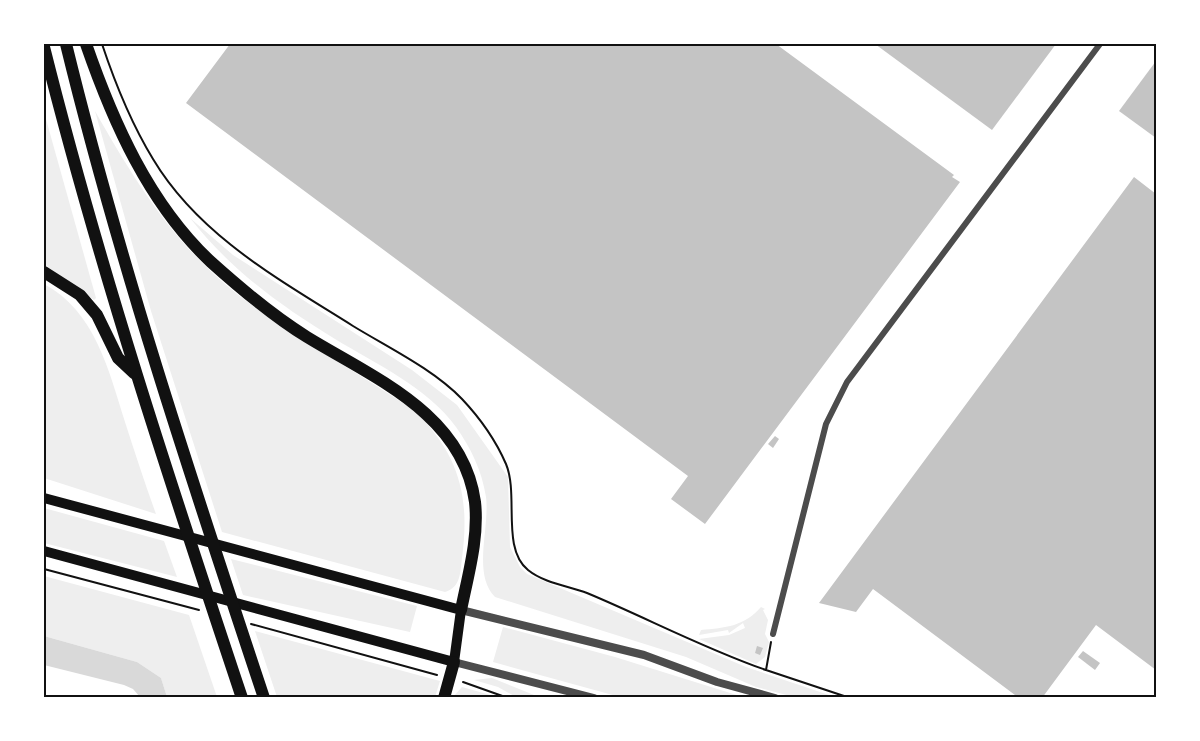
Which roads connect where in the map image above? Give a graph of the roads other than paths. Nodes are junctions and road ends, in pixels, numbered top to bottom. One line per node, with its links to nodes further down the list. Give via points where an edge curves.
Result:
1 (66, 44): 13 (highway, via 159,379)
2 (86, 44): 9 (highway, via 117,126 189,239 250,297 305,336 405,395 431,417 459,454 475,502 476,534)
3 (1100, 44): 10 (street, via 835,402)
4 (44, 47): 6 (highway)
5 (44, 272): 6 (highway, via 80,295 97,315 118,358)
6 (135, 374): 12 (highway)
7 (44, 498): 9 (main road)
8 (44, 551): 11 (main road)
9 (461, 610): 11 (main road); 16 (street, via 644,655)
10 (773, 633)
11 (454, 662): 14 (highway); 15 (street)
12 (242, 698)
13 (264, 698)
14 (444, 698)
15 (594, 698)
16 (775, 698)

